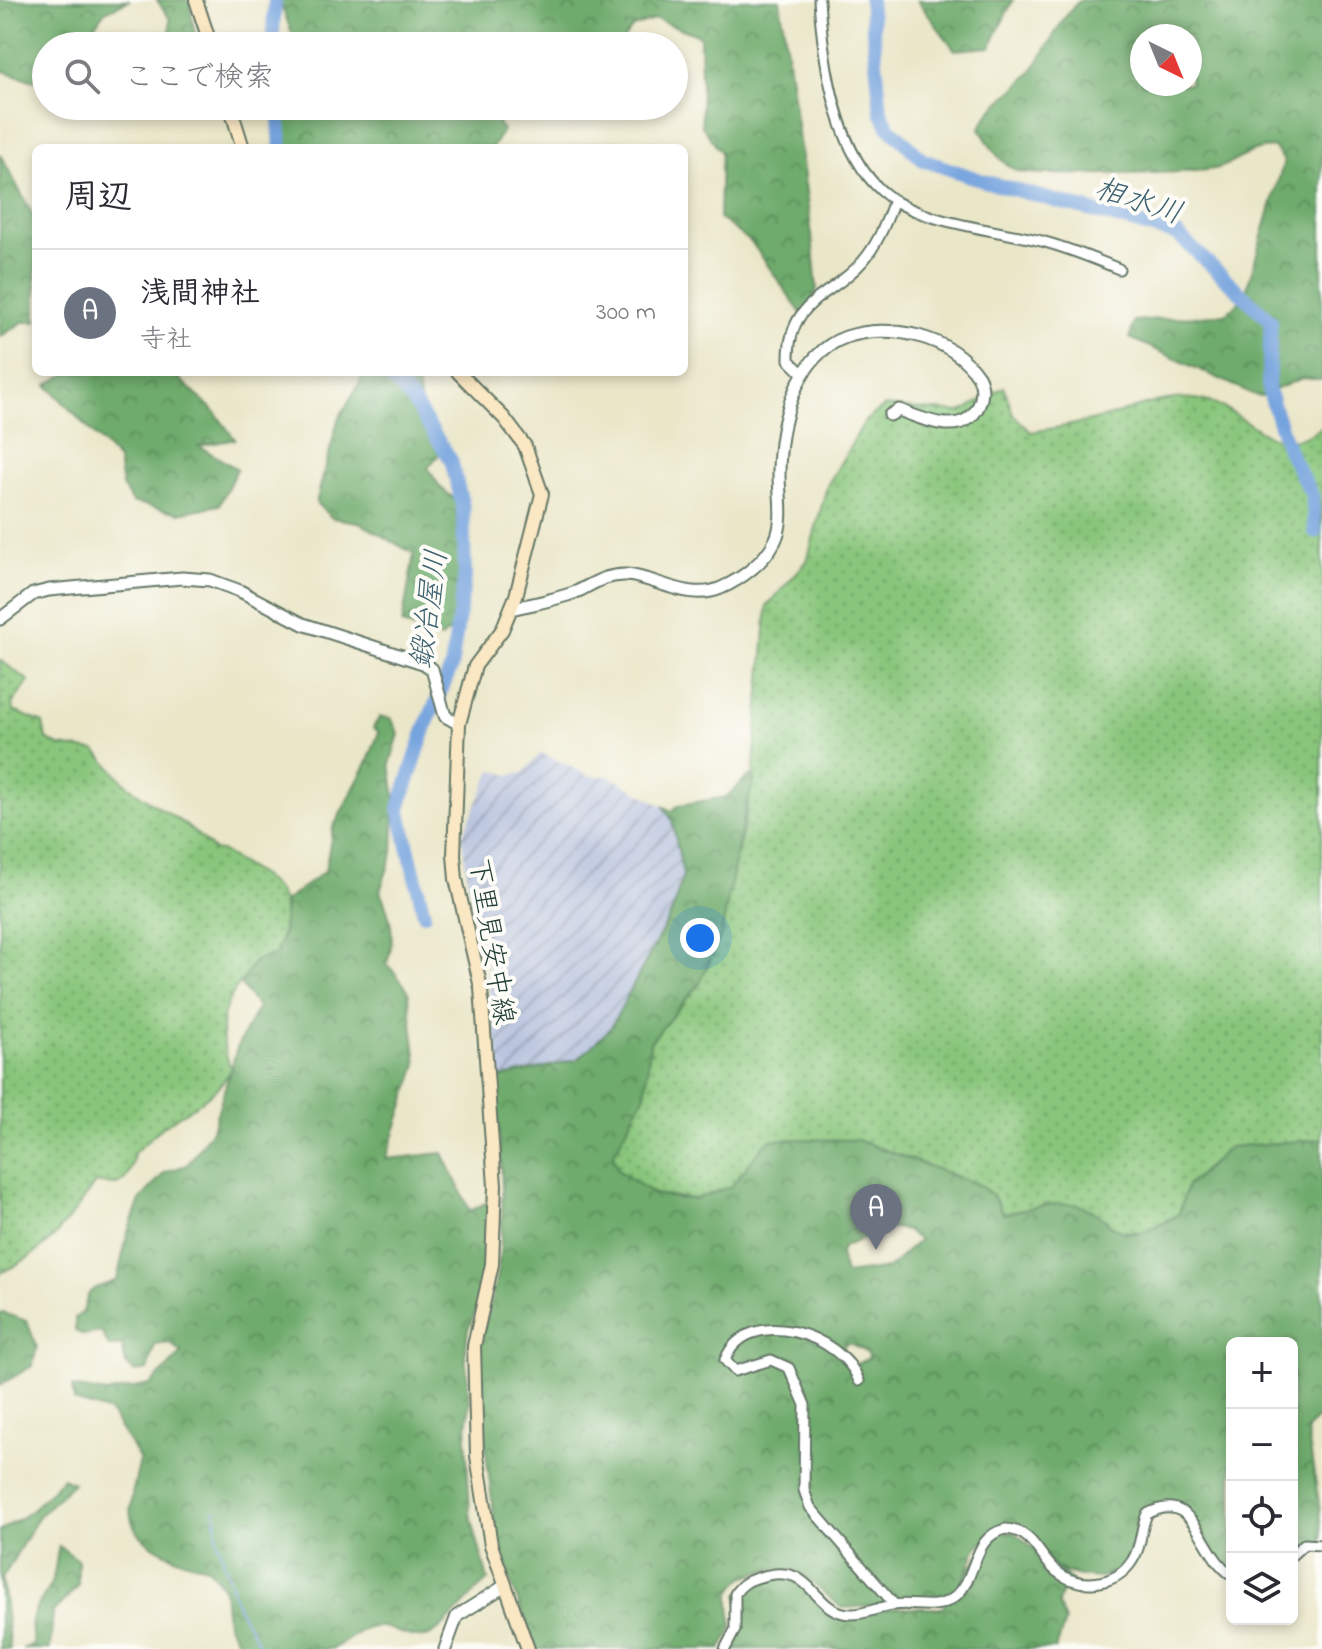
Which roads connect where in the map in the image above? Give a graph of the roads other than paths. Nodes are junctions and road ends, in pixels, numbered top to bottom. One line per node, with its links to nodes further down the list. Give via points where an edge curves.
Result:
1 (196, 0): 3 (main road)
2 (819, 0): 6 (street, via 826,61 849,143 869,177)
3 (206, 32)
4 (234, 120): 5 (main road)
5 (242, 144)
6 (894, 200): 7 (street, via 966,225 1043,241); 8 (street, via 863,261 818,295 794,327 789,360)
7 (1119, 269)
8 (803, 374): 10 (street, via 819,350 840,339 875,330 903,331 933,341 961,359 983,391 968,419 955,424 936,424 899,410); 11 (street, via 779,445 780,526 768,551 747,573 703,592 628,575 606,576 574,592)
9 (462, 376): 11 (main road, 下里見安中線, via 525,446 542,494)
10 (890, 415)
11 (511, 609): 13 (main road, 下里見安中線, via 475,666)
12 (0, 619): 13 (street, via 33,594 49,590 210,580 303,624 423,663 432,669 445,716)
13 (459, 724): 18 (main road, 下里見安中線, via 456,879 481,988 495,1186 492,1264 474,1346 473,1402 491,1545)
14 (859, 1381): 19 (street, via 849,1362 795,1329 754,1335 733,1347 725,1360 735,1371 771,1360 789,1368 805,1405 804,1490 810,1507)
15 (1322, 1545): 16 (street, via 1304,1544)
16 (1294, 1553)
17 (1226, 1569): 19 (street, via 1187,1515 1163,1505 1147,1514 1132,1561 1112,1579 1086,1582 1062,1576 1031,1539 1006,1529 986,1540 968,1579 950,1601 932,1606)
18 (503, 1587): 20 (street, via 457,1616); 21 (main road, 下里見安中線)
19 (894, 1604): 22 (street, via 850,1614 830,1605 799,1577 771,1573 740,1586 735,1594 735,1630)
20 (445, 1649)
21 (528, 1649)
22 (725, 1649)

